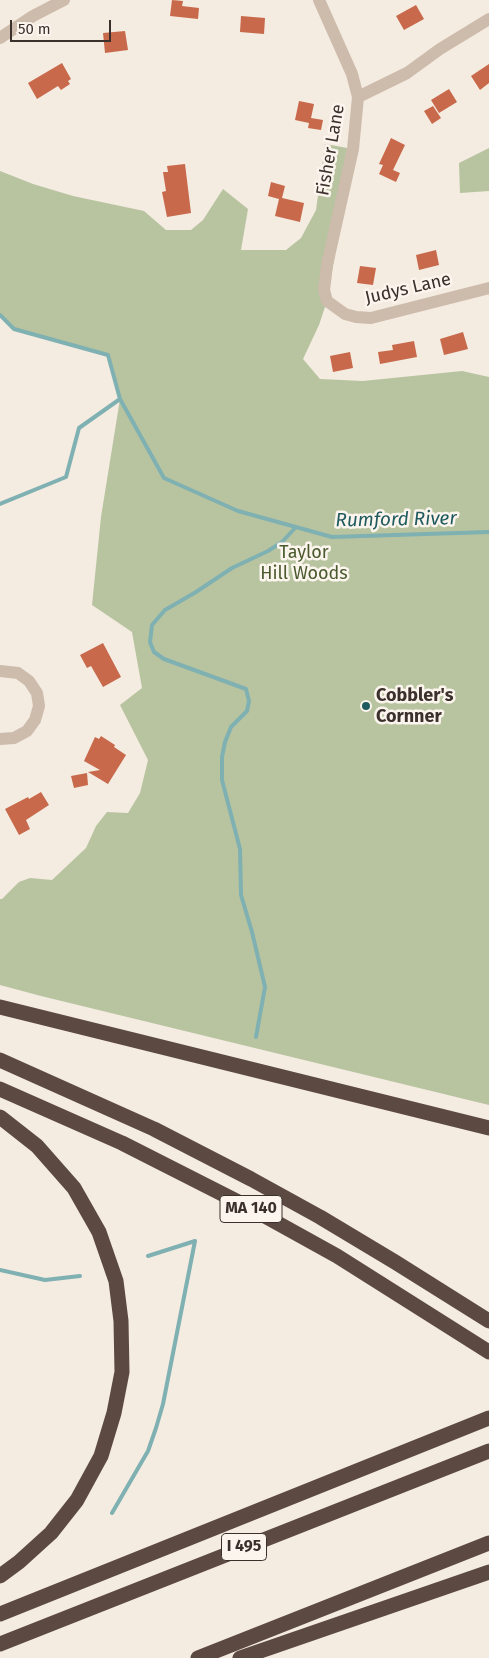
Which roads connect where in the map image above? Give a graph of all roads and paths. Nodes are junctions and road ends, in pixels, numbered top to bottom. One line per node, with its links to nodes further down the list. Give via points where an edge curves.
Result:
1 (64, 0): 4 (street)
2 (319, 0): 5 (street, Fisher Lane, via 352,74)
3 (489, 19): 5 (street, via 407,73)
4 (0, 38)
5 (358, 97): 6 (street, Fisher Lane, via 353,149)
6 (325, 283): 7 (street, Judys Lane, via 327,301 345,314 371,318)
7 (489, 288)
8 (0, 671): 9 (street, via 18,673 29,681 39,706 35,720 26,731 14,738)
9 (0, 739)
10 (0, 1007): 14 (highway)
11 (0, 1060): 15 (highway, via 154,1129 251,1179 396,1262)
12 (0, 1088): 16 (highway, MA 140, via 122,1143 254,1210 337,1256)
13 (0, 1117): 21 (highway, via 38,1146 74,1188 99,1232 116,1281 122,1372 101,1456 78,1500 51,1533)
14 (489, 1128)
15 (489, 1321)
16 (489, 1352)
17 (489, 1418): 22 (highway)
18 (489, 1451): 23 (highway, I 495)
19 (489, 1543): 24 (highway)
20 (489, 1572): 25 (highway)
21 (0, 1576)
22 (0, 1614)
23 (0, 1644)
24 (198, 1658)
25 (240, 1658)

